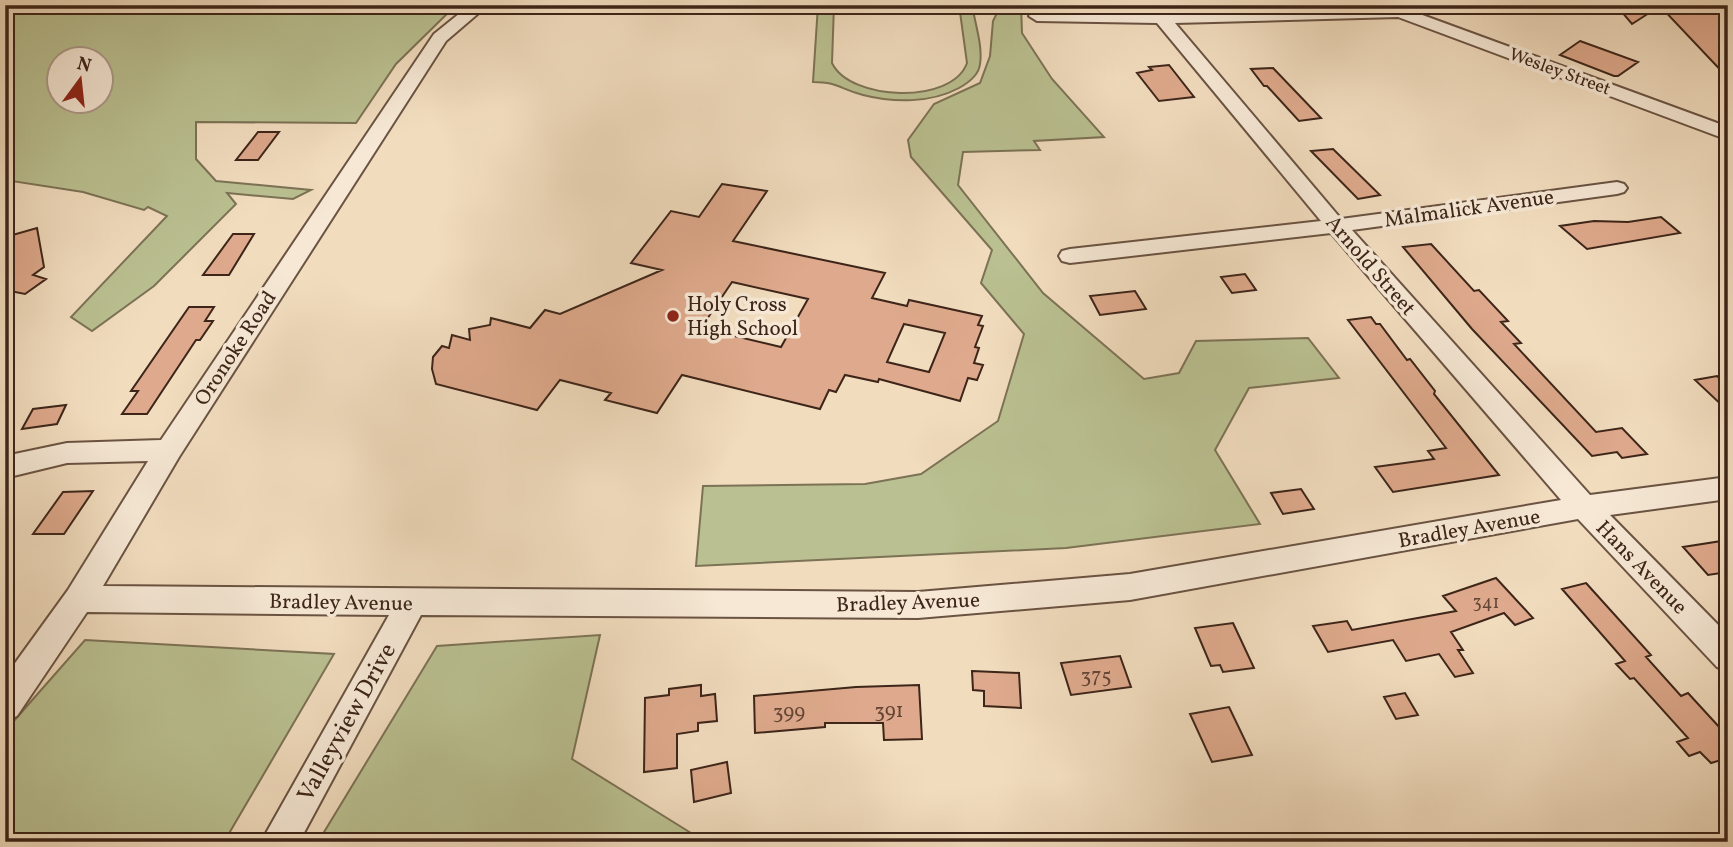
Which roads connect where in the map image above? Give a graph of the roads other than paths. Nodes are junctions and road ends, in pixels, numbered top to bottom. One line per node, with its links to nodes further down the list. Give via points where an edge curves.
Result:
1 (480, 5): 9 (street, Oronoke Road, via 440,38)
2 (1397, 8): 4 (street); 5 (street, Wesley Street)
3 (1037, 16): 4 (street)
4 (1162, 18): 7 (street, Arnold Street)
5 (1728, 134)
6 (1617, 188): 7 (street, Malmalick Avenue)
7 (1336, 226): 8 (street, Malmalick Avenue); 12 (street, Arnold Street)
8 (1070, 256)
9 (169, 450): 10 (street, via 67,453); 13 (street, Oronoke Road)
10 (5, 467)
11 (1728, 488): 12 (street, Bradley Avenue)
12 (1584, 507): 14 (street, Bradley Avenue, via 1130,587 918,605); 15 (street, Hans Avenue)
13 (79, 599): 14 (street, Bradley Avenue); 16 (street, Oronoke Road)
14 (412, 603): 17 (street, Valleyview Drive)
15 (1728, 657)
16 (5, 705)
17 (279, 842)

